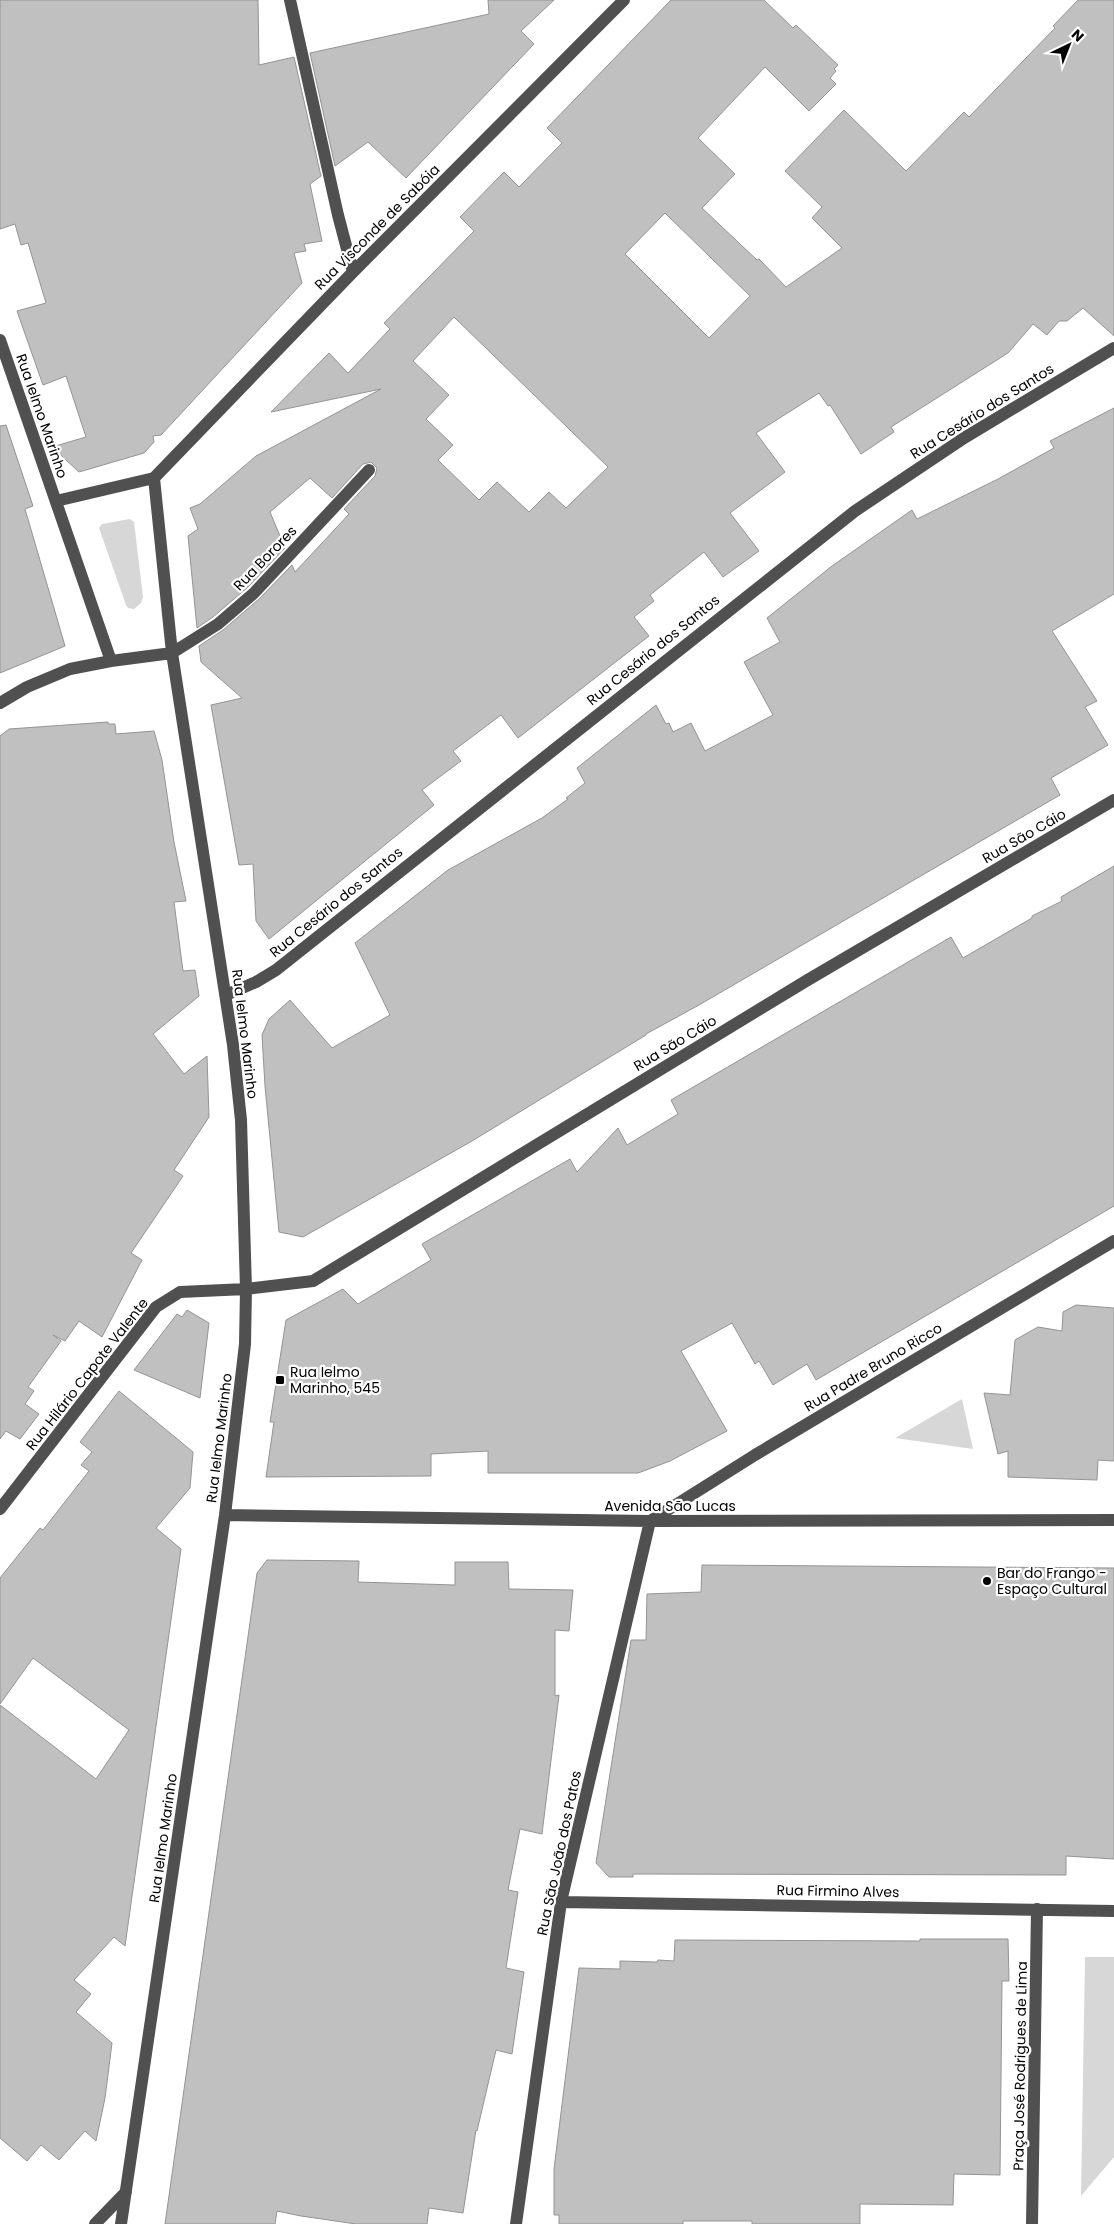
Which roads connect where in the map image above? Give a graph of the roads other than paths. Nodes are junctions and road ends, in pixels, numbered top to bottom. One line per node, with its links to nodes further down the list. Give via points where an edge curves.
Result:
1 (290, 0): 3 (street)
2 (624, 0): 3 (street, Rua Visconde de Sabóia)
3 (353, 272): 7 (street, Rua Visconde de Sabóia)
4 (0, 340): 8 (street, Rua Ielmo Marinho)
5 (1114, 348): 13 (street, Rua Cesário dos Santos, via 964,438 855,511 276,970)
6 (369, 470): 9 (street, Rua Borores, via 254,593 218,624)
7 (154, 478): 8 (street); 9 (street, Rua Ielmo Marinho)
8 (56, 501): 10 (street, Rua Ielmo Marinho)
9 (172, 653): 10 (street); 13 (street, Rua Ielmo Marinho)
10 (111, 661): 11 (street, via 70,669 27,687)
11 (0, 703)
12 (1114, 800): 15 (street, Rua São Cáio, via 806,981 313,1282)
13 (226, 995): 15 (street, Rua Ielmo Marinho, via 241,1120)
14 (1114, 1241): 19 (street, Rua Padre Bruno Ricco)
15 (246, 1289): 16 (street, Rua Hilário Capote Valente, via 180,1292 156,1307); 17 (street, Rua Ielmo Marinho, via 246,1344)
16 (0, 1509)
17 (225, 1515): 19 (street, Avenida São Lucas); 23 (street, Rua Ielmo Marinho)
18 (1114, 1520): 19 (street, Avenida São Lucas)
19 (650, 1522): 20 (street, Rua São João dos Patos)
20 (561, 1902): 21 (street, Rua Firmino Alves); 26 (street, Rua São João dos Patos)
21 (1038, 1909): 22 (street, Rua Firmino Alves); 27 (street, Praça José Rodrigues de Lima)
22 (1114, 1910)
23 (126, 2192): 24 (street); 25 (street, Rua Ielmo Marinho)
24 (95, 2224)
25 (121, 2224)
26 (516, 2224)
27 (1032, 2224)

